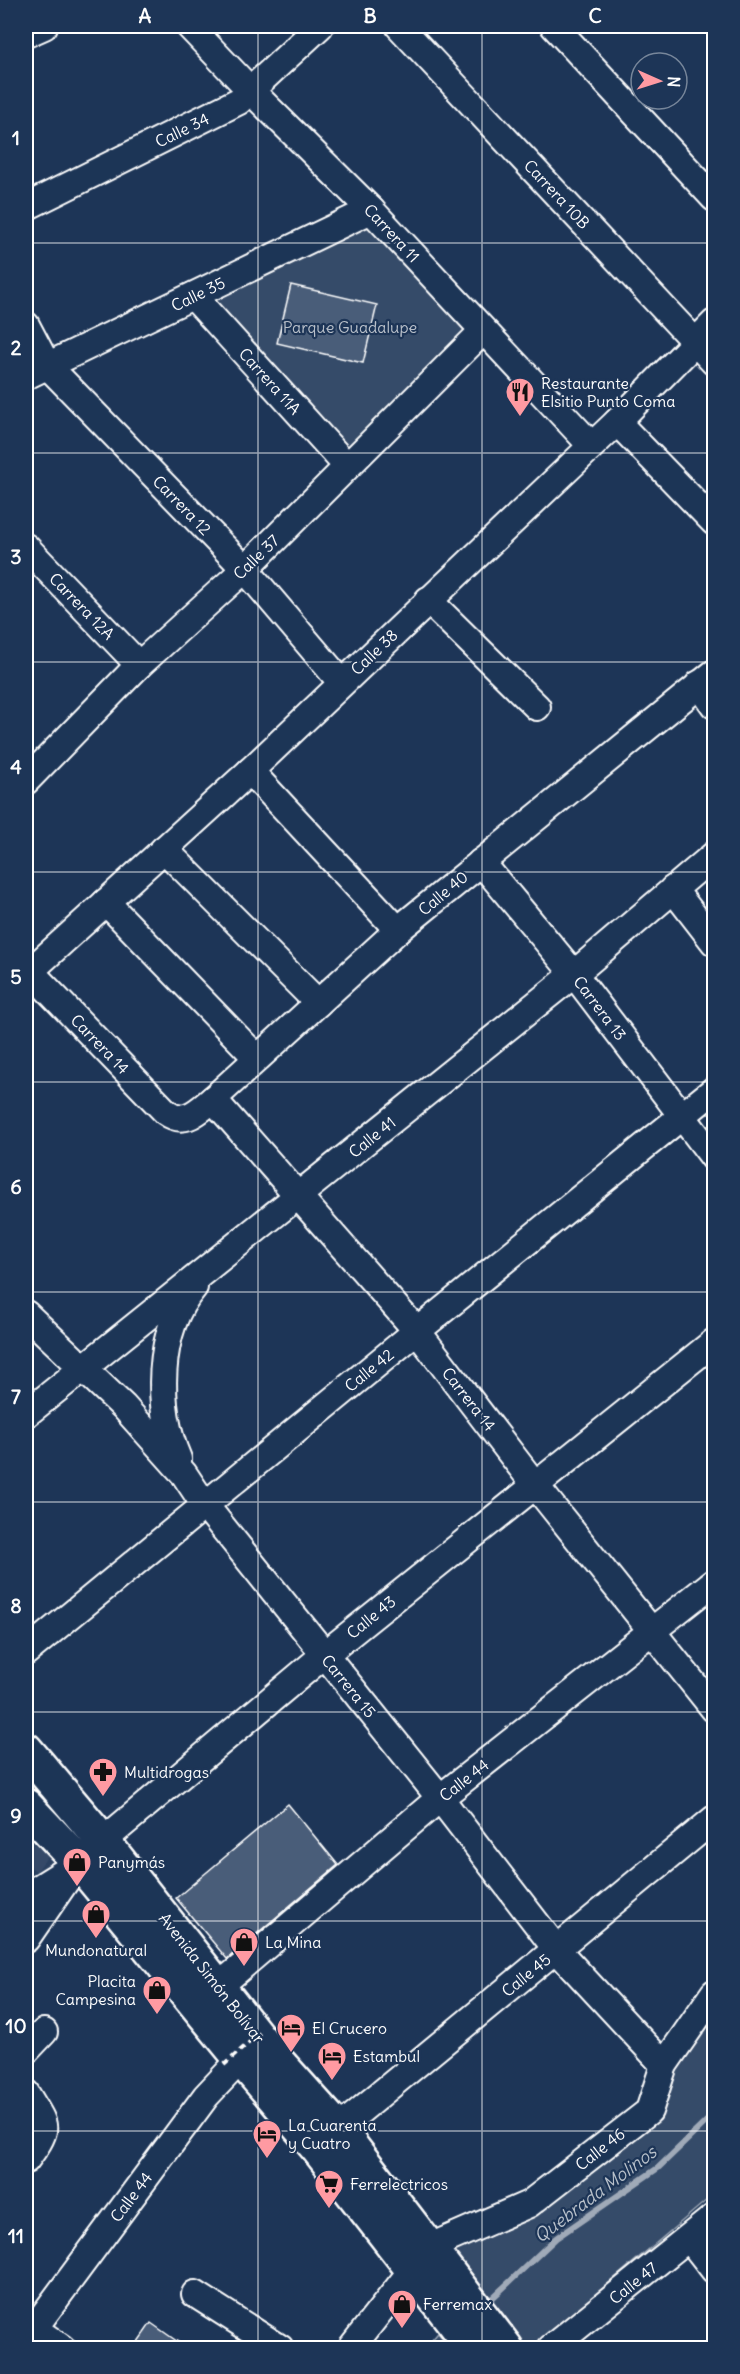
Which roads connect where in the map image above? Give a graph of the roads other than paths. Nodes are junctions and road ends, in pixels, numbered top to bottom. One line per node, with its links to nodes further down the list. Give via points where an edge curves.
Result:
1 (44, 26): 6 (street)
2 (189, 26): 7 (street, Carrera 11)
3 (320, 26): 7 (street, Calle 34)
4 (399, 26): 15 (street, Carrera 10B)
5 (554, 26): 8 (street)
6 (26, 34)
7 (252, 92): 9 (street, Calle 34); 10 (street, Carrera 11)
8 (714, 198)
9 (26, 207)
10 (371, 210): 11 (street, Calle 35); 14 (street, Carrera 11)
11 (193, 296): 17 (street, Calle 35); 20 (street, Carrera 11A)
12 (714, 322): 15 (street, Calle 38)
13 (26, 325): 17 (street, Carrera 12)
14 (483, 331): 19 (street, Carrera 11); 20 (street, Calle 37)
15 (696, 342): 16 (street, Carrera 10B); 18 (street, Calle 38)
16 (714, 362)
17 (36, 370): 23 (street, Carrera 12)
18 (617, 422): 19 (street, Calle 38); 21 (street)
19 (591, 445): 24 (street, Calle 38)
20 (346, 466): 23 (street, Calle 37)
21 (714, 522)
22 (26, 547): 25 (street, Carrera 12A)
23 (244, 569): 25 (street, Calle 37); 27 (street, Carrera 12)
24 (428, 600): 27 (street, Calle 38); 29 (street)
25 (139, 665): 31 (street, Calle 37)
26 (707, 679): 28 (street); 34 (street, Calle 40)
27 (342, 682): 30 (street, Calle 38)
28 (714, 705)
29 (537, 707)
30 (250, 771): 32 (street, Calle 38); 37 (street)
31 (28, 774)
32 (164, 849): 36 (street, Calle 38); 41 (street)
33 (714, 855): 35 (street, Calle 41)
34 (481, 862): 37 (street, Calle 40); 40 (street, Carrera 13)
35 (673, 889): 38 (street); 40 (street, Calle 41)
36 (106, 902): 39 (street, Calle 38); 42 (street)
37 (398, 930): 41 (street, Calle 40)
38 (714, 942)
39 (27, 971): 46 (street, Carrera 14, via 166,1112)
40 (574, 974): 45 (street, Carrera 13); 48 (street, Calle 41)
41 (318, 1003): 42 (street, Calle 40)
42 (257, 1058): 44 (street, Calle 40)
43 (714, 1090): 45 (street, Calle 42)
44 (213, 1099): 46 (street, Calle 40, via 193,1115); 48 (street, Carrera 14)
45 (683, 1116): 47 (street, Carrera 13); 51 (street, Calle 42)
46 (178, 1119)
47 (714, 1158)
48 (298, 1196): 49 (street, Calle 41); 51 (street, Carrera 14)
49 (211, 1266): 53 (street, Calle 41); 55 (street, via 181,1301 164,1367 168,1438)
50 (26, 1314): 53 (street, Carrera 15)
51 (417, 1331): 56 (street, Carrera 14); 57 (street, Calle 42)
52 (714, 1342): 56 (street, Calle 43)
53 (82, 1366): 54 (street, Calle 41); 55 (street, Carrera 15)
54 (26, 1414)
55 (184, 1474): 57 (street, Carrera 15)
56 (535, 1485): 59 (street, Carrera 14); 61 (street, Calle 43)
57 (204, 1504): 60 (street, Calle 42); 61 (street, Carrera 15)
58 (714, 1582): 59 (street, Calle 44)
59 (653, 1631): 62 (street, Carrera 14); 64 (street, Calle 44)
60 (26, 1652)
61 (324, 1655): 64 (street, Carrera 15); 67 (street, Calle 43)
62 (714, 1709)
63 (26, 1750): 67 (main road, Avenida Simón Bolívar)
64 (440, 1798): 70 (street, Carrera 15); 71 (street, Calle 44)
65 (26, 1806): 67 (main road, Avenida Simón Bolívar)
66 (714, 1819): 70 (street, Calle 45)
67 (91, 1851): 68 (street, via 37,1889); 69 (street, Calle 43); 71 (main road, Avenida Simón Bolívar, via 99,1876); 75 (main road, Avenida Simón Bolívar)
68 (26, 1904)
69 (26, 1939)
70 (557, 1950): 76 (street, Carrera 15); 78 (street, Calle 45)
71 (219, 1986): 78 (main road, Avenida Simón Bolívar, via 276,2060)
72 (714, 1993): 76 (street, Calle 46)
73 (44, 2032): 74 (street)
74 (26, 2052)
75 (232, 2062): 82 (main road, Avenida Simón Bolívar); 85 (street, Calle 44)
76 (664, 2065): 82 (street, Calle 46, via 649,2111 594,2155 529,2204)
77 (26, 2093): 79 (street, via 43,2122 44,2135)
78 (338, 2129): 82 (main road, Avenida Simón Bolívar)
79 (26, 2160)
80 (714, 2217): 81 (street, Calle 47)
81 (689, 2238): 83 (street); 90 (street, Calle 47)
82 (421, 2258): 86 (main road, Avenida Simón Bolívar); 89 (street, Calle 46)
83 (714, 2270)
84 (195, 2294): 87 (street)
85 (28, 2330): 88 (street)
86 (492, 2344)
87 (267, 2345)
88 (62, 2349)
89 (351, 2349)
90 (551, 2349)

